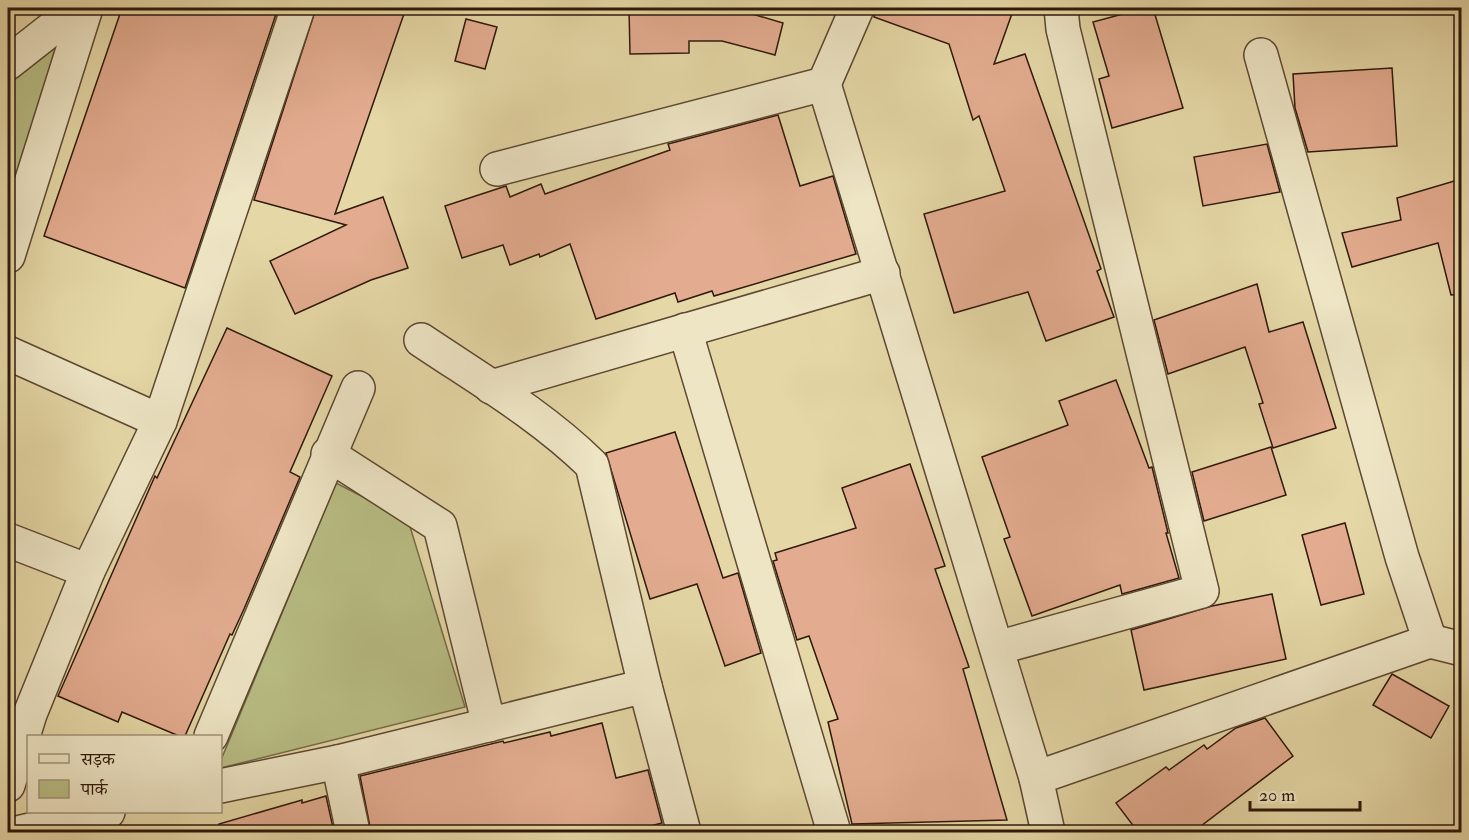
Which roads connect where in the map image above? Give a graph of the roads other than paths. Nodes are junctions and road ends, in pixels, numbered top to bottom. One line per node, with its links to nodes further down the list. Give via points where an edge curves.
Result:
1 (78, 8): 7 (street)
2 (86, 8): 10 (street)
3 (298, 8): 17 (street)
4 (857, 8): 8 (street)
5 (1061, 8): 22 (street, via 1202,591)
6 (1261, 55): 21 (street, via 1402,557)
7 (8, 63)
8 (824, 84): 9 (street); 11 (street)
9 (497, 169)
10 (8, 255)
11 (883, 273): 12 (street); 22 (street)
12 (685, 330): 15 (street); 36 (street)
13 (420, 340): 15 (street)
14 (8, 353): 17 (street)
15 (491, 387): 24 (street, via 566,439 592,465)
16 (358, 388): 18 (street)
17 (160, 421): 20 (street)
18 (328, 454): 26 (street, via 440,526); 27 (street)
19 (8, 540): 20 (street)
20 (88, 571): 25 (street)
21 (1430, 641): 23 (street); 29 (street)
22 (997, 648): 29 (street)
23 (1461, 649)
24 (645, 686): 26 (street); 35 (street)
25 (19, 711): 30 (street)
26 (489, 725): 28 (street)
27 (211, 735)
28 (338, 762): 31 (street); 34 (street)
29 (1036, 778): 37 (street)
30 (8, 785)
31 (222, 786)
32 (104, 813): 33 (street)
33 (21, 832)
34 (352, 832)
35 (684, 832)
36 (834, 832)
37 (1048, 832)

